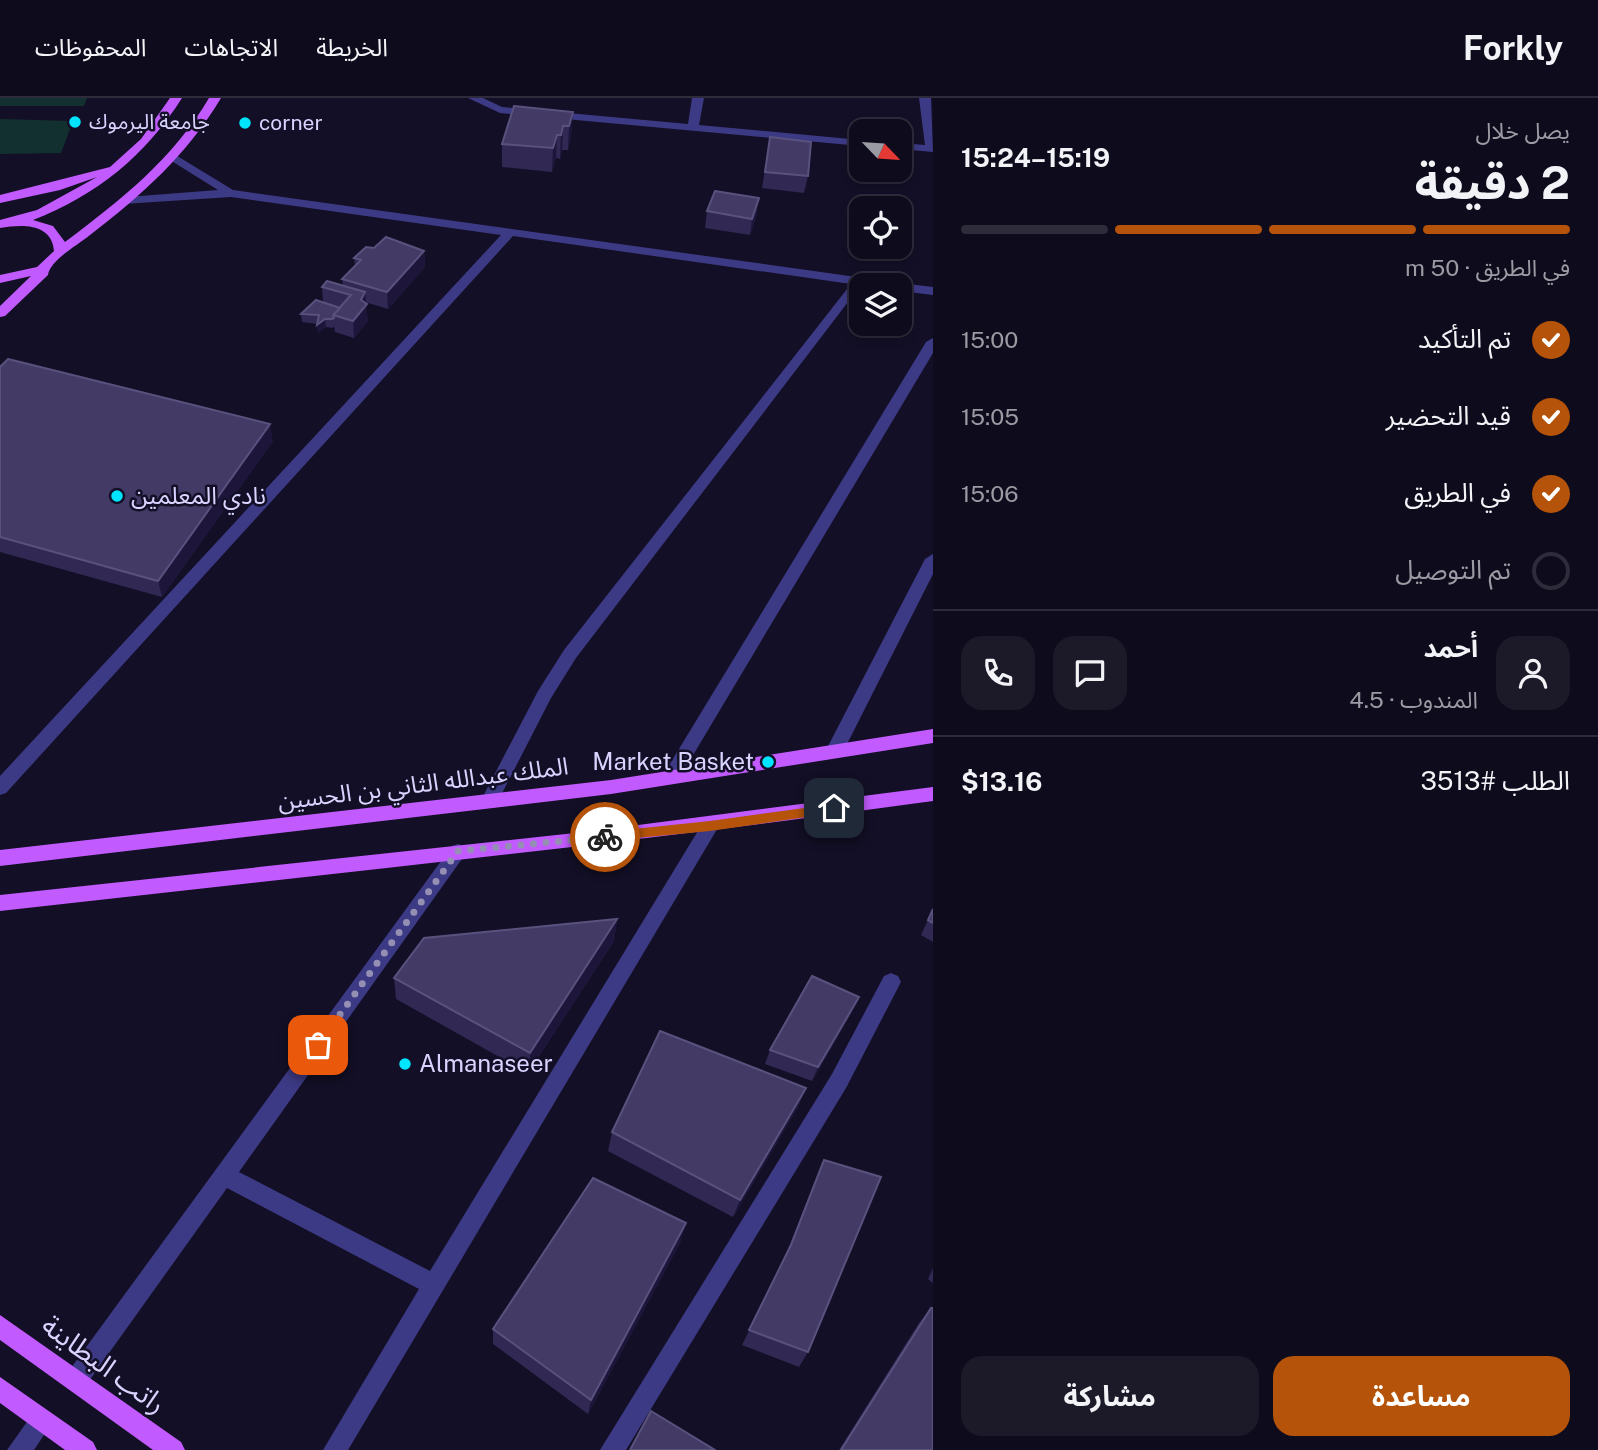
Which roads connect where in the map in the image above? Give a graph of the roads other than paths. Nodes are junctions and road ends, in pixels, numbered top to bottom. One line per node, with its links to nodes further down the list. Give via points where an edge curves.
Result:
1 (176, 98): 11 (main road)
2 (215, 98): 10 (main road)
3 (474, 98): 6 (street, via 500,110)
4 (698, 98): 6 (street)
5 (925, 98): 9 (street)
6 (693, 127): 7 (street)
7 (849, 142)
8 (912, 147): 9 (street)
9 (932, 149)
10 (174, 158): 12 (street); 14 (main road)
11 (126, 163): 13 (main road, via 56,187); 15 (main road, via 67,203)
12 (232, 192): 14 (street); 16 (street)
13 (0, 199)
14 (127, 201): 17 (main road)
15 (5, 223): 17 (main road, via 47,227 56,233 61,242)
16 (508, 234): 19 (street); 29 (street)
17 (56, 257): 18 (main road, via 27,276); 23 (main road)
18 (0, 279)
19 (849, 281)
20 (912, 288): 21 (street)
21 (933, 291)
22 (849, 295): 31 (street, via 570,654)
23 (0, 313)
24 (933, 342): 28 (street)
25 (933, 559): 27 (street)
26 (933, 736): 27 (main road, الملك عبدالله الثاني بن الحسين)
27 (834, 752): 28 (main road, الملك عبدالله الثاني بن الحسين)
28 (671, 777): 31 (main road, الملك عبدالله الثاني بن الحسين)
29 (0, 788)
30 (933, 794): 32 (main road)
31 (489, 802): 34 (main road, الملك عبدالله الثاني بن الحسين)
32 (710, 826): 33 (main road); 38 (street)
33 (458, 851): 35 (main road); 37 (street)
34 (0, 858)
35 (0, 903)
36 (891, 982): 47 (street, via 839,1081)
37 (224, 1175): 38 (street); 40 (street)
38 (434, 1285): 46 (street)
39 (0, 1326): 40 (main road, راتب البطاينة)
40 (76, 1380): 45 (main road, راتب البطاينة)
41 (0, 1389): 42 (main road)
42 (43, 1420): 43 (street); 44 (main road)
43 (19, 1450)
44 (85, 1450)
45 (173, 1450)
46 (335, 1450)
47 (612, 1450)

